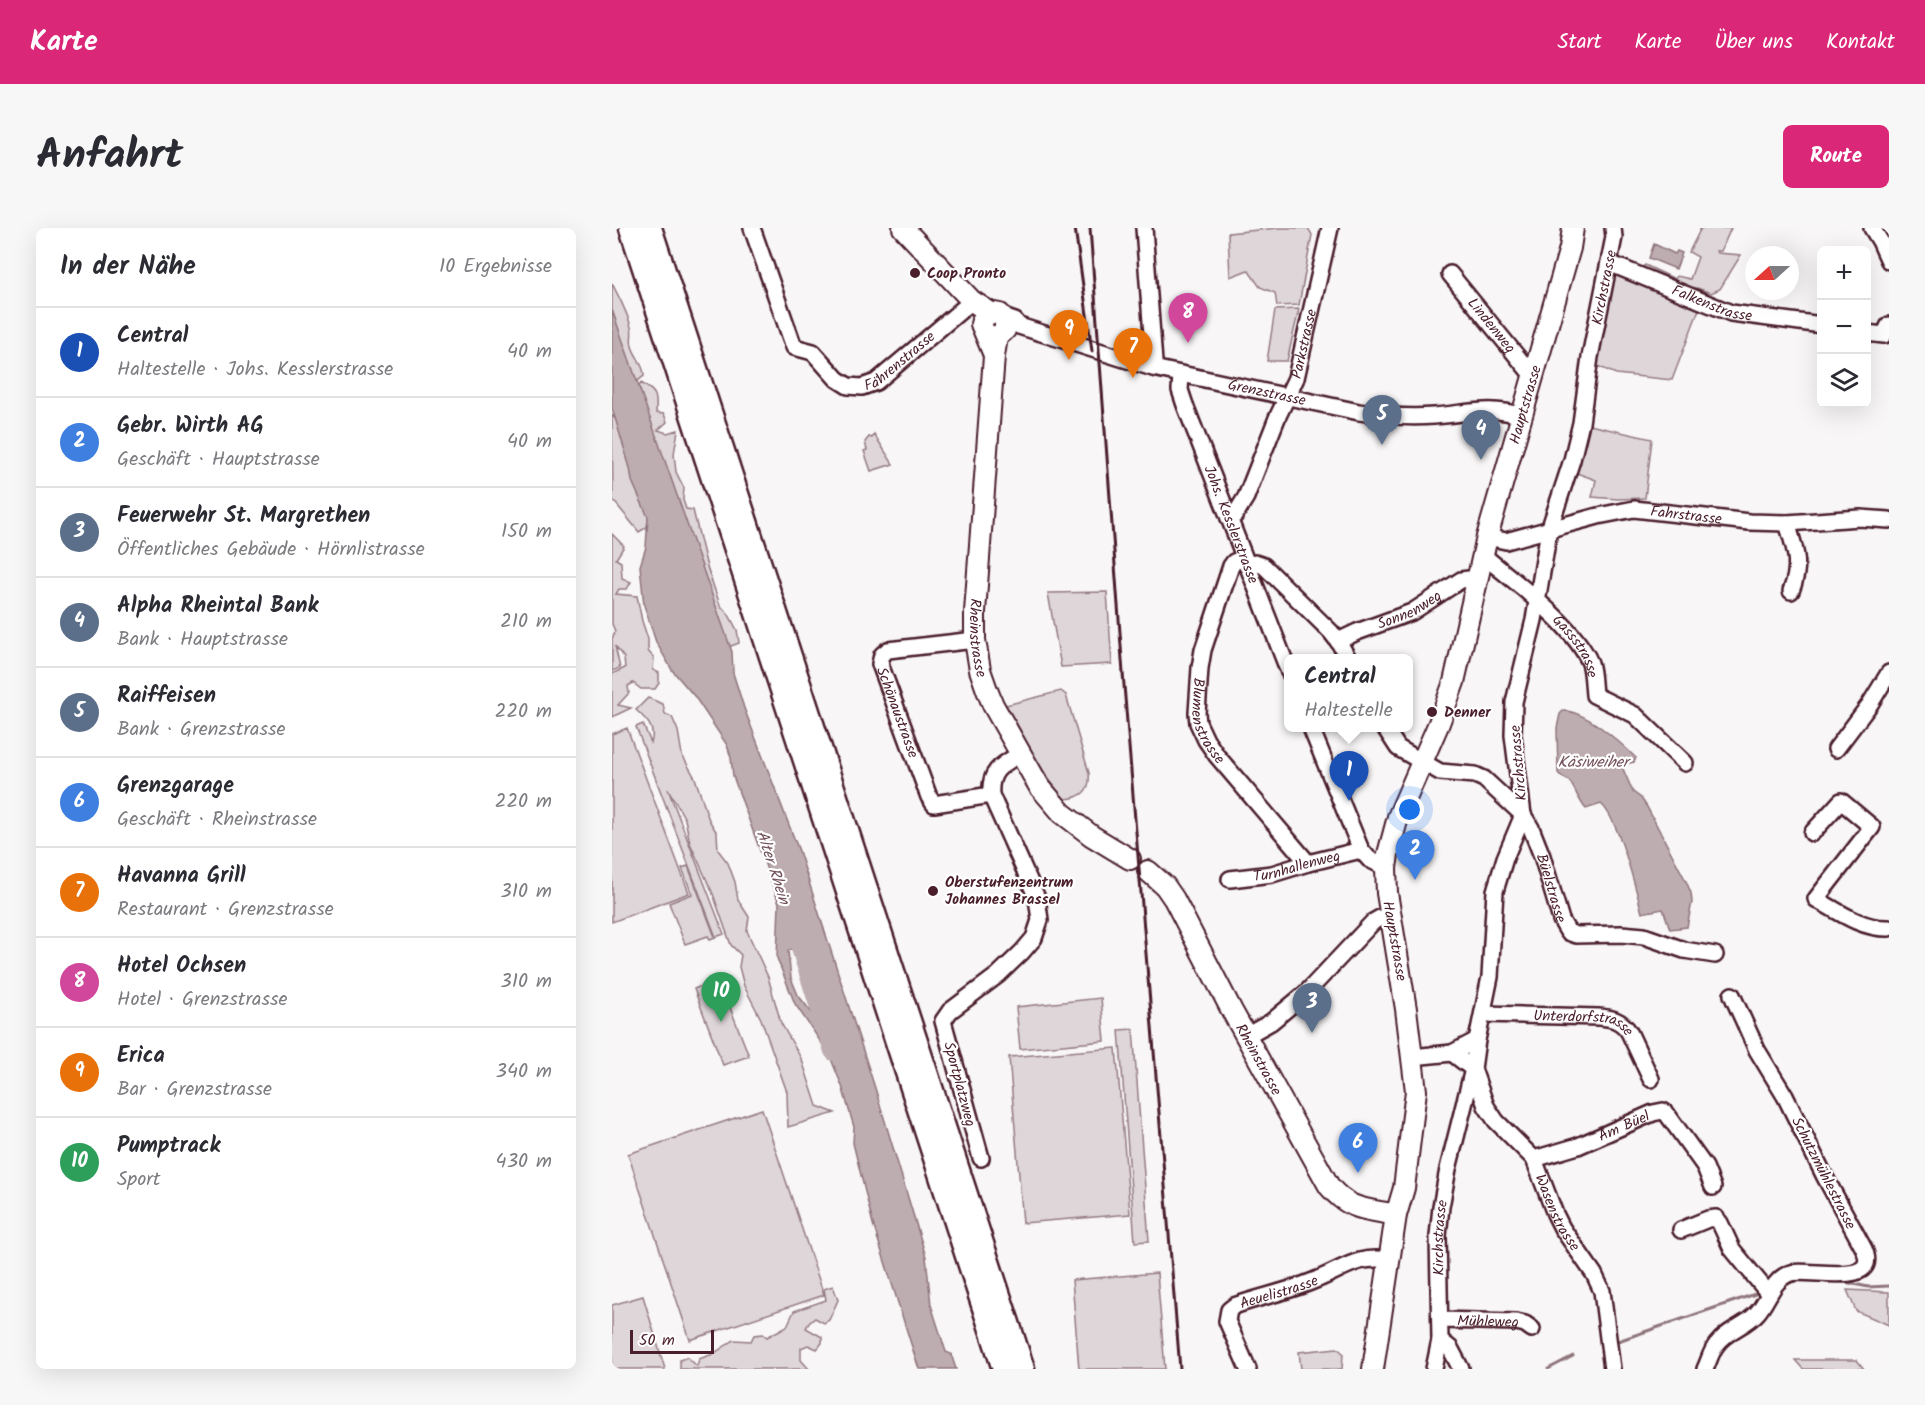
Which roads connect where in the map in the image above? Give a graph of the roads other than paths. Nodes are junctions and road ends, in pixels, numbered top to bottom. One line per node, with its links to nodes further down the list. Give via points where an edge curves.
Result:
1 (631, 228): 77 (highway)
2 (650, 228): 78 (highway)
3 (752, 228): 16 (street, Fährenstrasse, via 794,346 813,352 848,386 862,387 876,381)
4 (903, 228): 16 (main road, Grenzstrasse)
5 (1144, 228): 6 (street); 21 (street)
6 (1151, 228)
7 (1330, 228): 24 (street, Parkstrasse, via 1296,378)
8 (1573, 228): 12 (main road, Hauptstrasse)
9 (1582, 228): 12 (main road, Hauptstrasse)
10 (1613, 228): 14 (street, Kirchstrasse)
11 (1872, 228): 13 (street)
12 (1570, 248): 23 (main road, Hauptstrasse)
13 (1889, 261)
14 (1609, 263): 17 (street, Falkenstrasse, via 1731,313); 29 (street, Kirchstrasse, via 1581,423)
15 (1450, 274): 23 (street, Lindenweg)
16 (972, 301): 19 (main road, Grenzstrasse)
17 (1817, 324)
18 (1889, 326): 20 (street, via 1884,334)
19 (997, 330): 21 (street, Grenzstrasse); 36 (main road, Rheinstrasse)
20 (1871, 333)
21 (1153, 368): 22 (street, Grenzstrasse)
22 (1181, 375): 24 (street, Grenzstrasse); 26 (street, Johs. Kesslerstrasse, via 1180,390)
23 (1533, 376): 25 (main road, Hauptstrasse)
24 (1286, 397): 25 (street, Grenzstrasse, via 1379,415 1503,410); 26 (street, Parkstrasse, via 1246,497)
25 (1522, 416): 30 (main road, Hauptstrasse)
26 (1229, 518): 32 (street, Johs. Kesslerstrasse)
27 (1889, 519): 28 (street, Fahrstrasse)
28 (1787, 523): 29 (street, Fahrstrasse, via 1634,509); 34 (street, via 1798,566)
29 (1549, 530): 30 (street, Fahrstrasse, via 1506,541); 35 (street, Kirchstrasse)
30 (1487, 537): 31 (main road, Hauptstrasse)
31 (1483, 558): 33 (main road, Hauptstrasse); 35 (street, Gassstrasse)
32 (1246, 562): 37 (street, via 1264,566); 39 (street, Johs. Kesslerstrasse); 52 (street, Blumenstrasse, via 1234,562 1231,566 1203,650 1198,723 1217,756)
33 (1478, 581): 37 (street, Sonnenweg, via 1461,580 1412,612); 45 (main road, Hauptstrasse, via 1447,703)
34 (1791, 591)
35 (1537, 600): 46 (street, Gassstrasse, via 1585,653 1591,666 1594,695 1635,715); 48 (street, Kirchstrasse, via 1514,702 1513,735)
36 (975, 640): 44 (main road, Rheinstrasse, via 987,690); 47 (street, Schönaustrasse, via 888,651 882,655 880,664 930,800 934,804)
37 (1338, 641): 38 (street)
38 (1346, 654)
39 (1284, 659)
40 (1889, 673): 43 (street)
41 (1313, 732): 50 (street)
42 (1388, 732): 45 (street, via 1398,748)
43 (1836, 749)
44 (1020, 754): 47 (street, via 997,769 990,782); 51 (main road, Rheinstrasse, via 1039,786 1062,813)
45 (1417, 759): 48 (street, Büelstrasse, via 1440,772 1484,779); 53 (main road, Hauptstrasse)
46 (1685, 763)
47 (991, 795): 67 (street, Sportplatzweg, via 1037,898 1040,920 1034,938 1022,952 943,1021)
48 (1523, 815): 58 (street, Büelstrasse, via 1542,856 1568,932 1644,936 1692,952); 60 (street, Kirchstrasse, via 1496,891 1492,964)
49 (1812, 833): 57 (street, via 1841,801 1872,827 1816,899 1851,919)
50 (1361, 850): 52 (street, Turnhallenweg); 53 (street)
51 (1130, 859)
52 (1308, 862): 55 (street, Turnhallenweg, via 1272,874)
53 (1386, 868): 56 (main road, Hauptstrasse)
54 (1148, 871): 61 (main road, Rheinstrasse, via 1174,899)
55 (1230, 879)
56 (1390, 917): 61 (street, via 1374,922 1306,993 1271,1022); 64 (main road, Hauptstrasse)
57 (1889, 928)
58 (1715, 955)
59 (1732, 995): 73 (street, Schutzmühlestrasse, via 1757,1050 1785,1096 1866,1254 1863,1268 1854,1274 1794,1272)
60 (1483, 1014): 62 (street, Kirchstrasse); 66 (street, Unterdorfstrasse, via 1614,1019 1629,1032)
61 (1246, 1036): 70 (main road, Rheinstrasse, via 1334,1192 1357,1209)
62 (1477, 1040): 63 (street); 65 (street, Kirchstrasse)
63 (1452, 1053): 64 (street); 65 (street)
64 (1412, 1057): 70 (main road, Hauptstrasse, via 1415,1111 1404,1188)
65 (1473, 1070): 68 (street, Wasenstrasse, via 1496,1121); 74 (street, Kirchstrasse, via 1438,1222)
66 (1651, 1079)
67 (981, 1158)
68 (1534, 1159): 69 (street, Am Büel, via 1663,1112 1705,1167); 83 (street, Wasenstrasse, via 1562,1228 1602,1291)
69 (1713, 1187)
70 (1396, 1215): 72 (main road, Hauptstrasse)
71 (1681, 1230): 73 (street, via 1716,1218 1732,1249)
72 (1389, 1260): 79 (street, Aeuelistrasse, via 1370,1258 1348,1264 1318,1279 1234,1306 1227,1321); 80 (main road, Hauptstrasse)
73 (1769, 1288): 84 (street, via 1752,1319 1716,1344)
74 (1440, 1320): 75 (street, Mühleweg, via 1516,1322); 76 (street, Kirchstrasse)
75 (1532, 1329)
76 (1440, 1340): 81 (street, Kirchstrasse); 82 (street, via 1450,1348)
77 (1004, 1369)
78 (1023, 1369)
79 (1248, 1369)
80 (1373, 1369)
81 (1434, 1369)
82 (1461, 1369)
83 (1611, 1369)
84 (1705, 1369)

